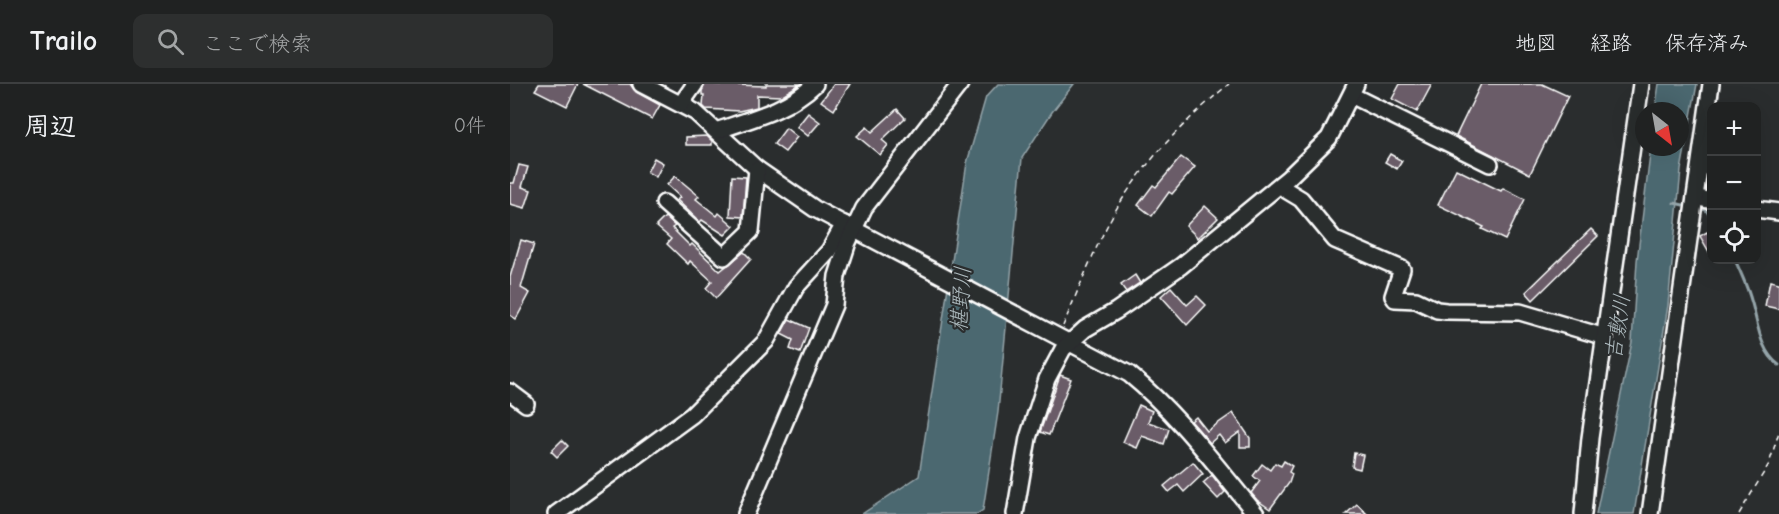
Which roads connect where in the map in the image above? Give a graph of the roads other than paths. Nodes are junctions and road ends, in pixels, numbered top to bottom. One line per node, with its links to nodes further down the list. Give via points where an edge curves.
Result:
1 (641, 84): 8 (street)
2 (695, 84): 8 (street)
3 (815, 84): 9 (street, via 802,97 782,107)
4 (960, 84): 18 (street, via 864,208)
5 (1641, 84): 19 (street)
6 (1711, 84): 15 (street)
7 (1353, 90): 10 (street); 12 (street, via 1329,138)
8 (681, 104): 9 (street)
9 (716, 131): 11 (street)
10 (1490, 164)
11 (758, 169): 14 (street, via 751,231 724,257); 18 (street, via 788,192)
12 (1284, 181): 19 (street, via 1286,190 1301,199 1335,240 1402,269 1395,299 1416,300 1446,311 1520,312); 20 (street, via 1181,266)
13 (1707, 202): 15 (street)
14 (664, 204)
15 (1694, 204): 28 (street)
16 (1761, 210): 17 (street)
17 (1779, 212)
18 (855, 230): 20 (street); 23 (street, via 837,240 796,287 766,341 710,398); 24 (street, via 837,276 834,305)
19 (1605, 337): 27 (street)
20 (1064, 339): 25 (street, via 1028,438); 26 (street, via 1129,374 1145,388)
21 (510, 392): 22 (street)
22 (526, 404)
23 (556, 514)
24 (746, 514)
25 (1015, 514)
26 (1256, 514)
27 (1583, 514)
28 (1650, 514)

